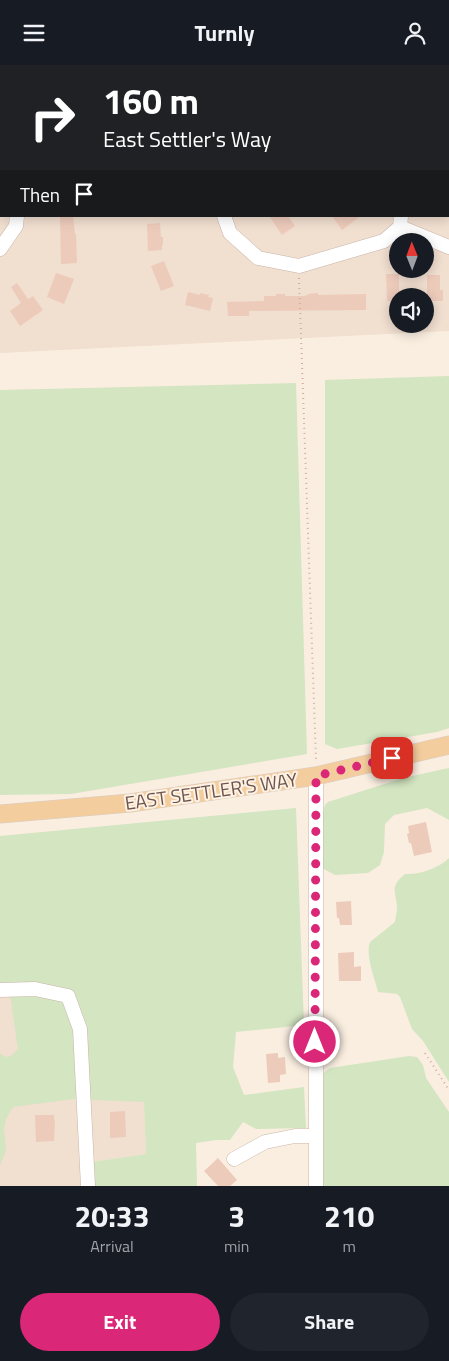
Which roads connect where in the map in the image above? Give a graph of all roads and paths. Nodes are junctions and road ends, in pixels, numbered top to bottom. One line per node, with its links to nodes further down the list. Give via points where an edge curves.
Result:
1 (17, 217): 5 (street, via 16,226)
2 (224, 217): 6 (street, via 230,233 258,258)
3 (401, 221): 4 (street); 6 (street, via 384,241)
4 (449, 247)
5 (0, 249)
6 (299, 265): 8 (path)
7 (449, 745): 8 (main road, EAST SETTLER'S WAY)
8 (316, 776): 9 (main road, EAST SETTLER'S WAY, via 130,803); 13 (street)
9 (0, 814)
10 (0, 990): 15 (street, via 36,989 68,996 80,1029)
11 (425, 1053): 12 (path)
12 (449, 1090)
13 (315, 1137): 14 (street, via 295,1136 265,1142); 16 (street)
14 (234, 1159)
15 (88, 1186)
16 (316, 1186)

